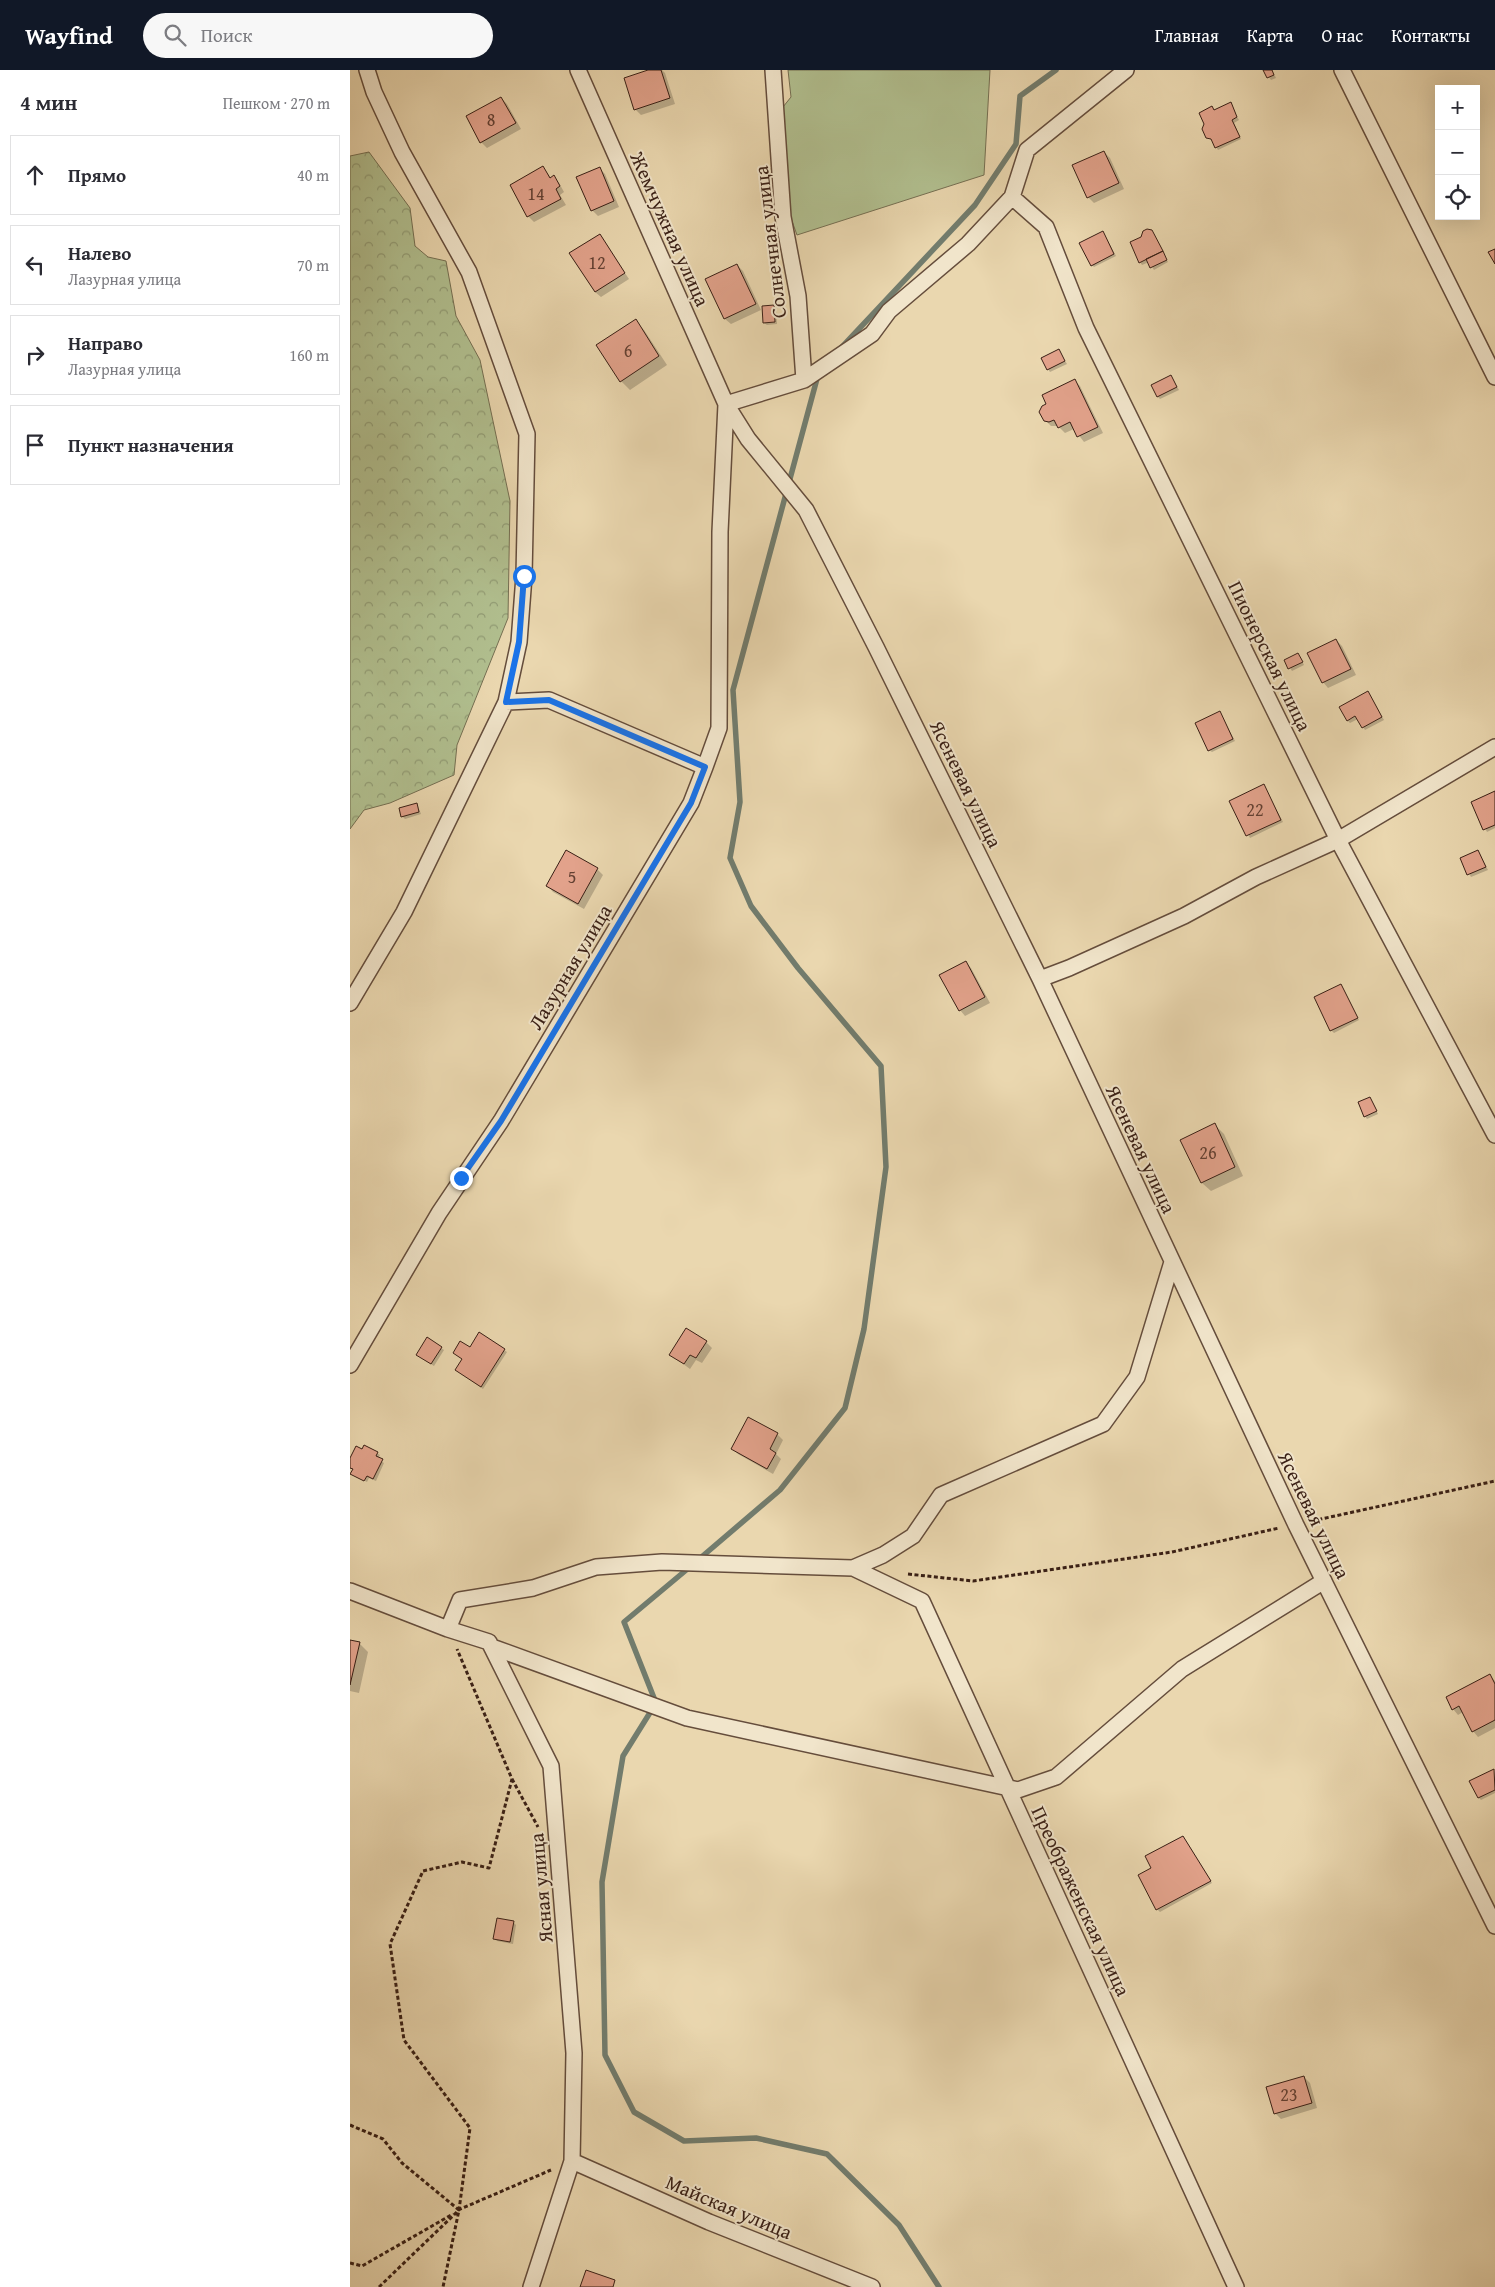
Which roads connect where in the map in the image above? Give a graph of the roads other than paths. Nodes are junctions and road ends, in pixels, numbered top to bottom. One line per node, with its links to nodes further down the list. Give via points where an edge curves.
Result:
1 (367, 70): 10 (street, via 402,152 469,272 527,434 519,642)
2 (578, 70): 9 (street, Жемчужная улица)
3 (773, 70): 8 (street, Солнечная улица, via 783,217 798,296)
4 (1126, 70): 6 (street, via 1027,150)
5 (1342, 70): 7 (street)
6 (1012, 197): 8 (street, via 968,244 889,311 872,334); 13 (street, Пионерская улица, via 1046,227 1086,328)
7 (1495, 377)
8 (804, 380): 9 (street)
9 (726, 404): 12 (street, Лазурная улица, via 720,532 719,728); 14 (street, Ясеневая улица, via 748,439 806,510)
10 (506, 702): 12 (street, via 549,700); 15 (street, via 404,912)
11 (1495, 747): 13 (street)
12 (705, 767): 18 (street, Лазурная улица, via 691,803 501,1121 440,1213)
13 (1338, 840): 14 (street, via 1256,877 1184,916); 16 (street, Пионерская улица)
14 (1040, 979): 17 (street, Ясеневая улица)
15 (350, 1003)
16 (1495, 1135)
17 (1172, 1262): 19 (street, via 1137,1377 1103,1424 941,1495 912,1536 883,1555); 20 (street, Ясеневая улица)
18 (350, 1365)
19 (853, 1568): 22 (street, via 662,1562 596,1567 533,1588 460,1600); 24 (street, Преображенская улица, via 922,1600)
20 (1324, 1580): 24 (street, via 1182,1670 1056,1777 1018,1790); 25 (street, Ясеневая улица)
21 (350, 1591): 22 (street)
22 (448, 1629): 23 (street, via 490,1642)
23 (492, 1647): 24 (street, via 687,1718); 26 (street, Ясная улица, via 551,1766 574,2053)
24 (1007, 1787): 29 (street, Преображенская улица)
25 (1495, 1926)
26 (572, 2161): 27 (street, Ясная улица); 28 (street, Майская улица, via 709,2222)
27 (531, 2287)
28 (872, 2287)
29 (1236, 2287)

